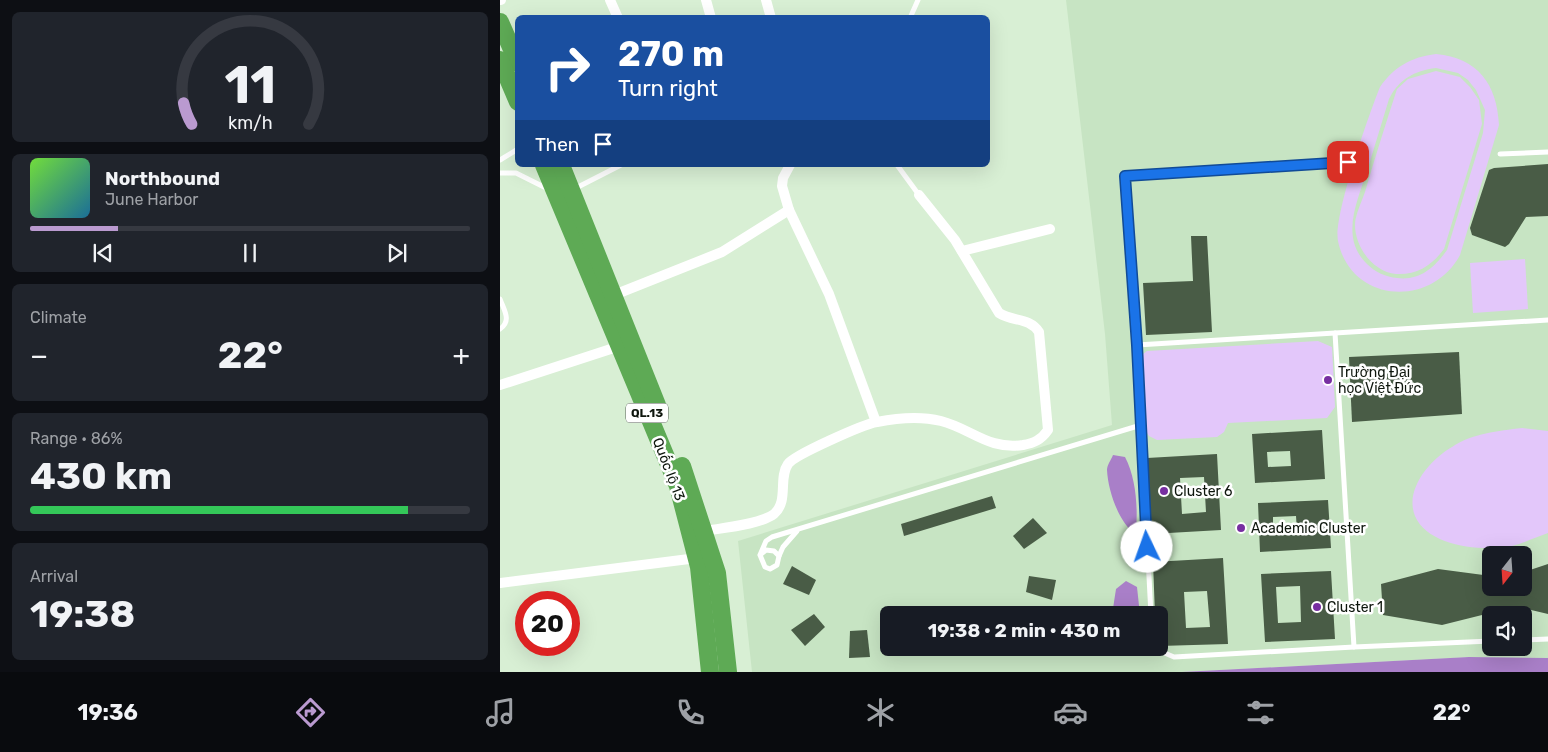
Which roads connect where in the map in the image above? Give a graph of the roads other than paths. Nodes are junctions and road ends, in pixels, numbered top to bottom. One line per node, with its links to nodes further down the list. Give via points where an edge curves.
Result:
1 (610, 0): 5 (street)
2 (706, 0): 6 (street)
3 (766, 0): 7 (street)
4 (918, 0): 8 (lane)
5 (617, 15)
6 (710, 15)
7 (770, 15)
8 (911, 15)
9 (500, 22): 10 (highway)
10 (515, 56)
11 (500, 60): 12 (highway)
12 (515, 95)
13 (515, 151): 16 (lane)
14 (1548, 152): 15 (lane)
15 (1500, 154)
16 (500, 160)
17 (1348, 162): 34 (lane, via 1125,176)
18 (545, 167): 24 (highway, Quốc lộ 13 / QL.13)
19 (561, 167): 24 (highway, Quốc lộ 13 / QL.13)
20 (616, 167): 24 (lane)
21 (789, 167): 26 (street, via 782,186)
22 (898, 167): 25 (lane)
23 (500, 173): 24 (lane, via 519,174)
24 (563, 191): 29 (highway, Quốc lộ 13 / QL.13); 35 (highway, Quốc lộ 13 / QL.13)
25 (919, 195): 28 (street)
26 (788, 210): 29 (street, via 722,252); 37 (street, via 828,294)
27 (1050, 229): 28 (street)
28 (962, 251): 37 (street, via 999,313 1026,320 1039,332 1048,430 1034,443 1009,447 925,418)
29 (614, 295): 40 (highway, Quốc lộ 13 / QL.13)
30 (500, 299): 32 (lane, via 507,318)
31 (1548, 320): 33 (lane)
32 (500, 329)
33 (1335, 333): 34 (lane); 49 (lane)
34 (1137, 345): 38 (lane)
35 (620, 346): 36 (street); 43 (highway, Quốc lộ 13 / QL.13, via 678,486)
36 (500, 385)
37 (876, 422): 40 (street, via 792,460 786,470 781,506 769,518)
38 (1141, 425): 39 (lane); 45 (lane)
39 (801, 528): 41 (lane, via 766,541); 42 (lane, via 791,535)
40 (705, 531): 52 (highway, Quốc lộ 13 / QL.13, via 717,573)
41 (760, 555): 42 (lane, via 766,550); 42 (lane, via 765,567 770,569 778,565)
42 (779, 556)
43 (697, 558): 44 (street); 51 (highway, Quốc lộ 13 / QL.13)
44 (500, 582)
45 (1151, 606)
46 (1548, 639): 47 (lane)
47 (1532, 640)
48 (1482, 641): 49 (lane)
49 (1354, 647): 50 (lane, via 1174,657)
50 (1168, 654)
51 (710, 672)
52 (728, 672)

